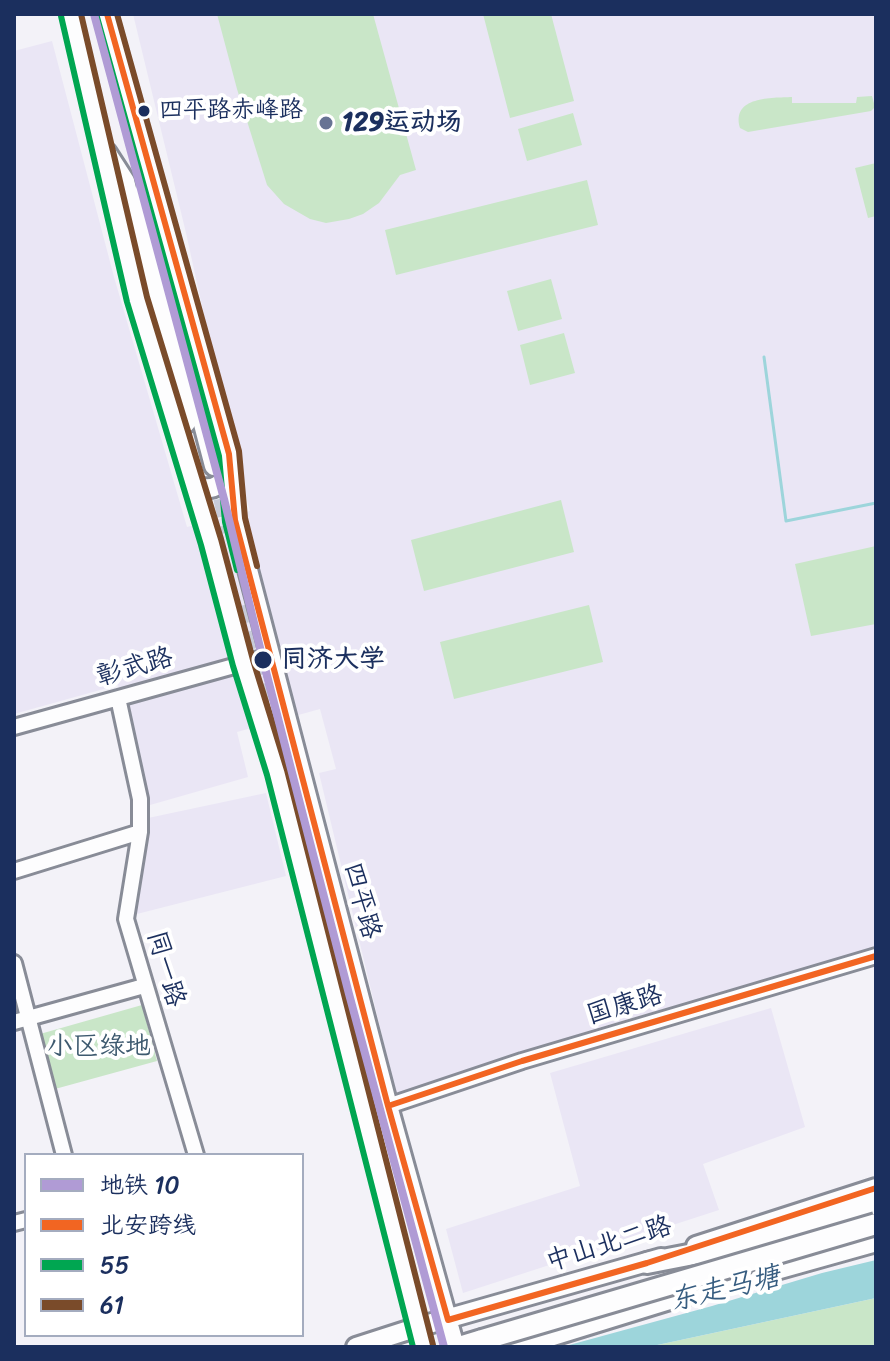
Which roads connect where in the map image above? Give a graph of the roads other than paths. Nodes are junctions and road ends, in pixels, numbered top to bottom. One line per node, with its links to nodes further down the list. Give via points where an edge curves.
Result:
1 (71, 14): 3 (main road, via 101,144 125,181)
2 (107, 14): 3 (main road, via 148,165 144,199)
3 (209, 470): 4 (main road, 四平路, via 235,520); 5 (main road, 四平路, via 211,542)
4 (270, 656): 5 (street, 彰武路); 14 (main road, 四平路)
5 (243, 663): 6 (street, 彰武路); 23 (main road, 四平路, via 298,850)
6 (118, 698): 7 (street, 彰武路); 8 (street, 同一路, via 140,799)
7 (14, 727)
8 (140, 832): 9 (street); 12 (street, 同一路, via 126,919)
9 (14, 871)
10 (876, 956): 14 (street, 国康路)
11 (14, 963): 13 (street)
12 (144, 986): 13 (street); 16 (street, 同一路)
13 (21, 1020): 15 (street)
14 (388, 1106): 22 (main road, 四平路)
15 (63, 1153)
16 (195, 1153)
17 (876, 1188): 21 (main road, 中山北二路)
18 (876, 1203): 21 (highway, via 709,1251)
19 (876, 1226): 24 (highway, bridge)
20 (876, 1241): 27 (highway)
21 (647, 1263): 22 (main road, 中山北二路)
22 (448, 1320): 23 (main road, 中山北二路); 24 (main road, 四平路)
23 (418, 1327): 25 (main road, 中山北二路); 26 (main road, 四平路)
24 (454, 1346)
25 (356, 1347)
26 (423, 1347)
27 (514, 1347)

